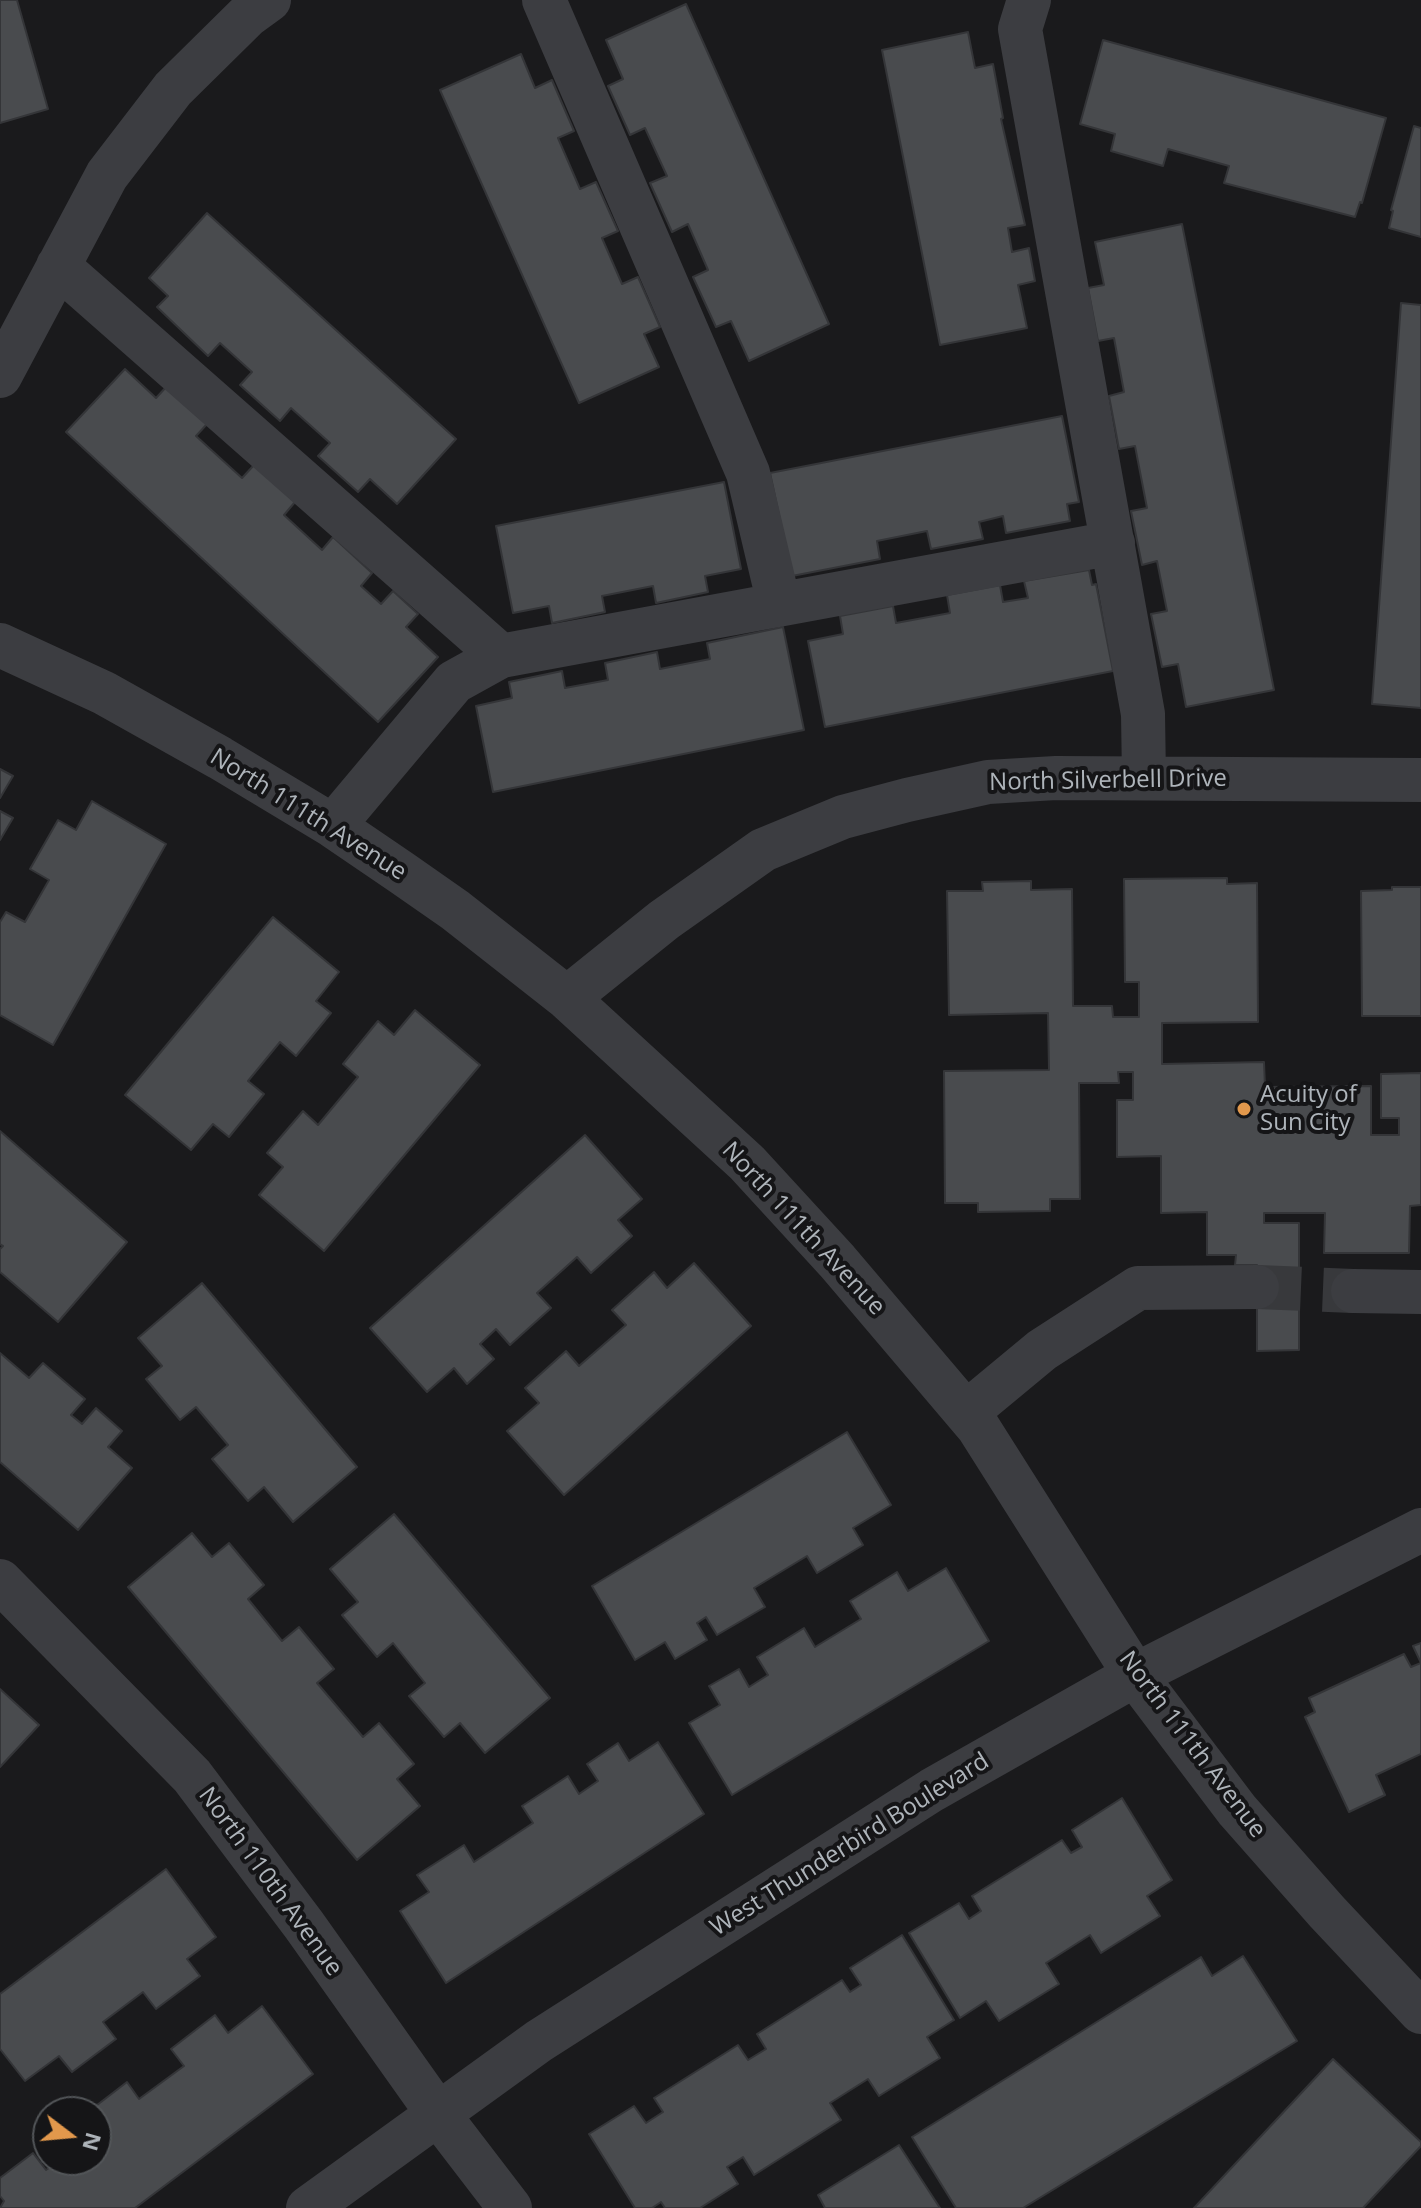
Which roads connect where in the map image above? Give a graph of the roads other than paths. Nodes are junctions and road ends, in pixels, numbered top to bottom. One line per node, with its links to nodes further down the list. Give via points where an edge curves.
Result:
1 (269, 0): 4 (street, via 173,89 107,175)
2 (544, 0): 7 (street, via 748,473)
3 (1029, 0): 6 (street, via 1020,29)
4 (58, 266): 5 (street); 9 (street)
5 (0, 376)
6 (1113, 543): 7 (street); 10 (street, via 1143,714)
7 (779, 604): 9 (street)
8 (0, 645): 12 (street, North 111th Avenue, via 104,693)
9 (501, 656): 12 (street, via 454,682)
10 (1144, 778): 11 (street, North Silverbell Drive); 13 (street, North Silverbell Drive, via 988,782 843,817 763,850)
11 (1421, 780)
12 (333, 826): 13 (street, North 111th Avenue, via 455,910)
13 (567, 998): 17 (street, North 111th Avenue, via 774,1190)
14 (1257, 1287): 17 (street, via 1138,1288 1042,1350)
15 (1353, 1291): 16 (street)
16 (1421, 1292)
17 (966, 1413): 20 (street, North 111th Avenue)
18 (1421, 1530): 20 (street, West Thunderbird Boulevard)
19 (0, 1581): 22 (street, North 110th Avenue, via 192,1776)
20 (1135, 1675): 21 (street, North 111th Avenue, via 1237,1810); 22 (street, West Thunderbird Boulevard, via 865,1832 539,2041)
21 (1421, 2012)
22 (438, 2114): 23 (street, West Thunderbird Boulevard); 24 (street, North 110th Avenue)
23 (308, 2208)
24 (510, 2208)

